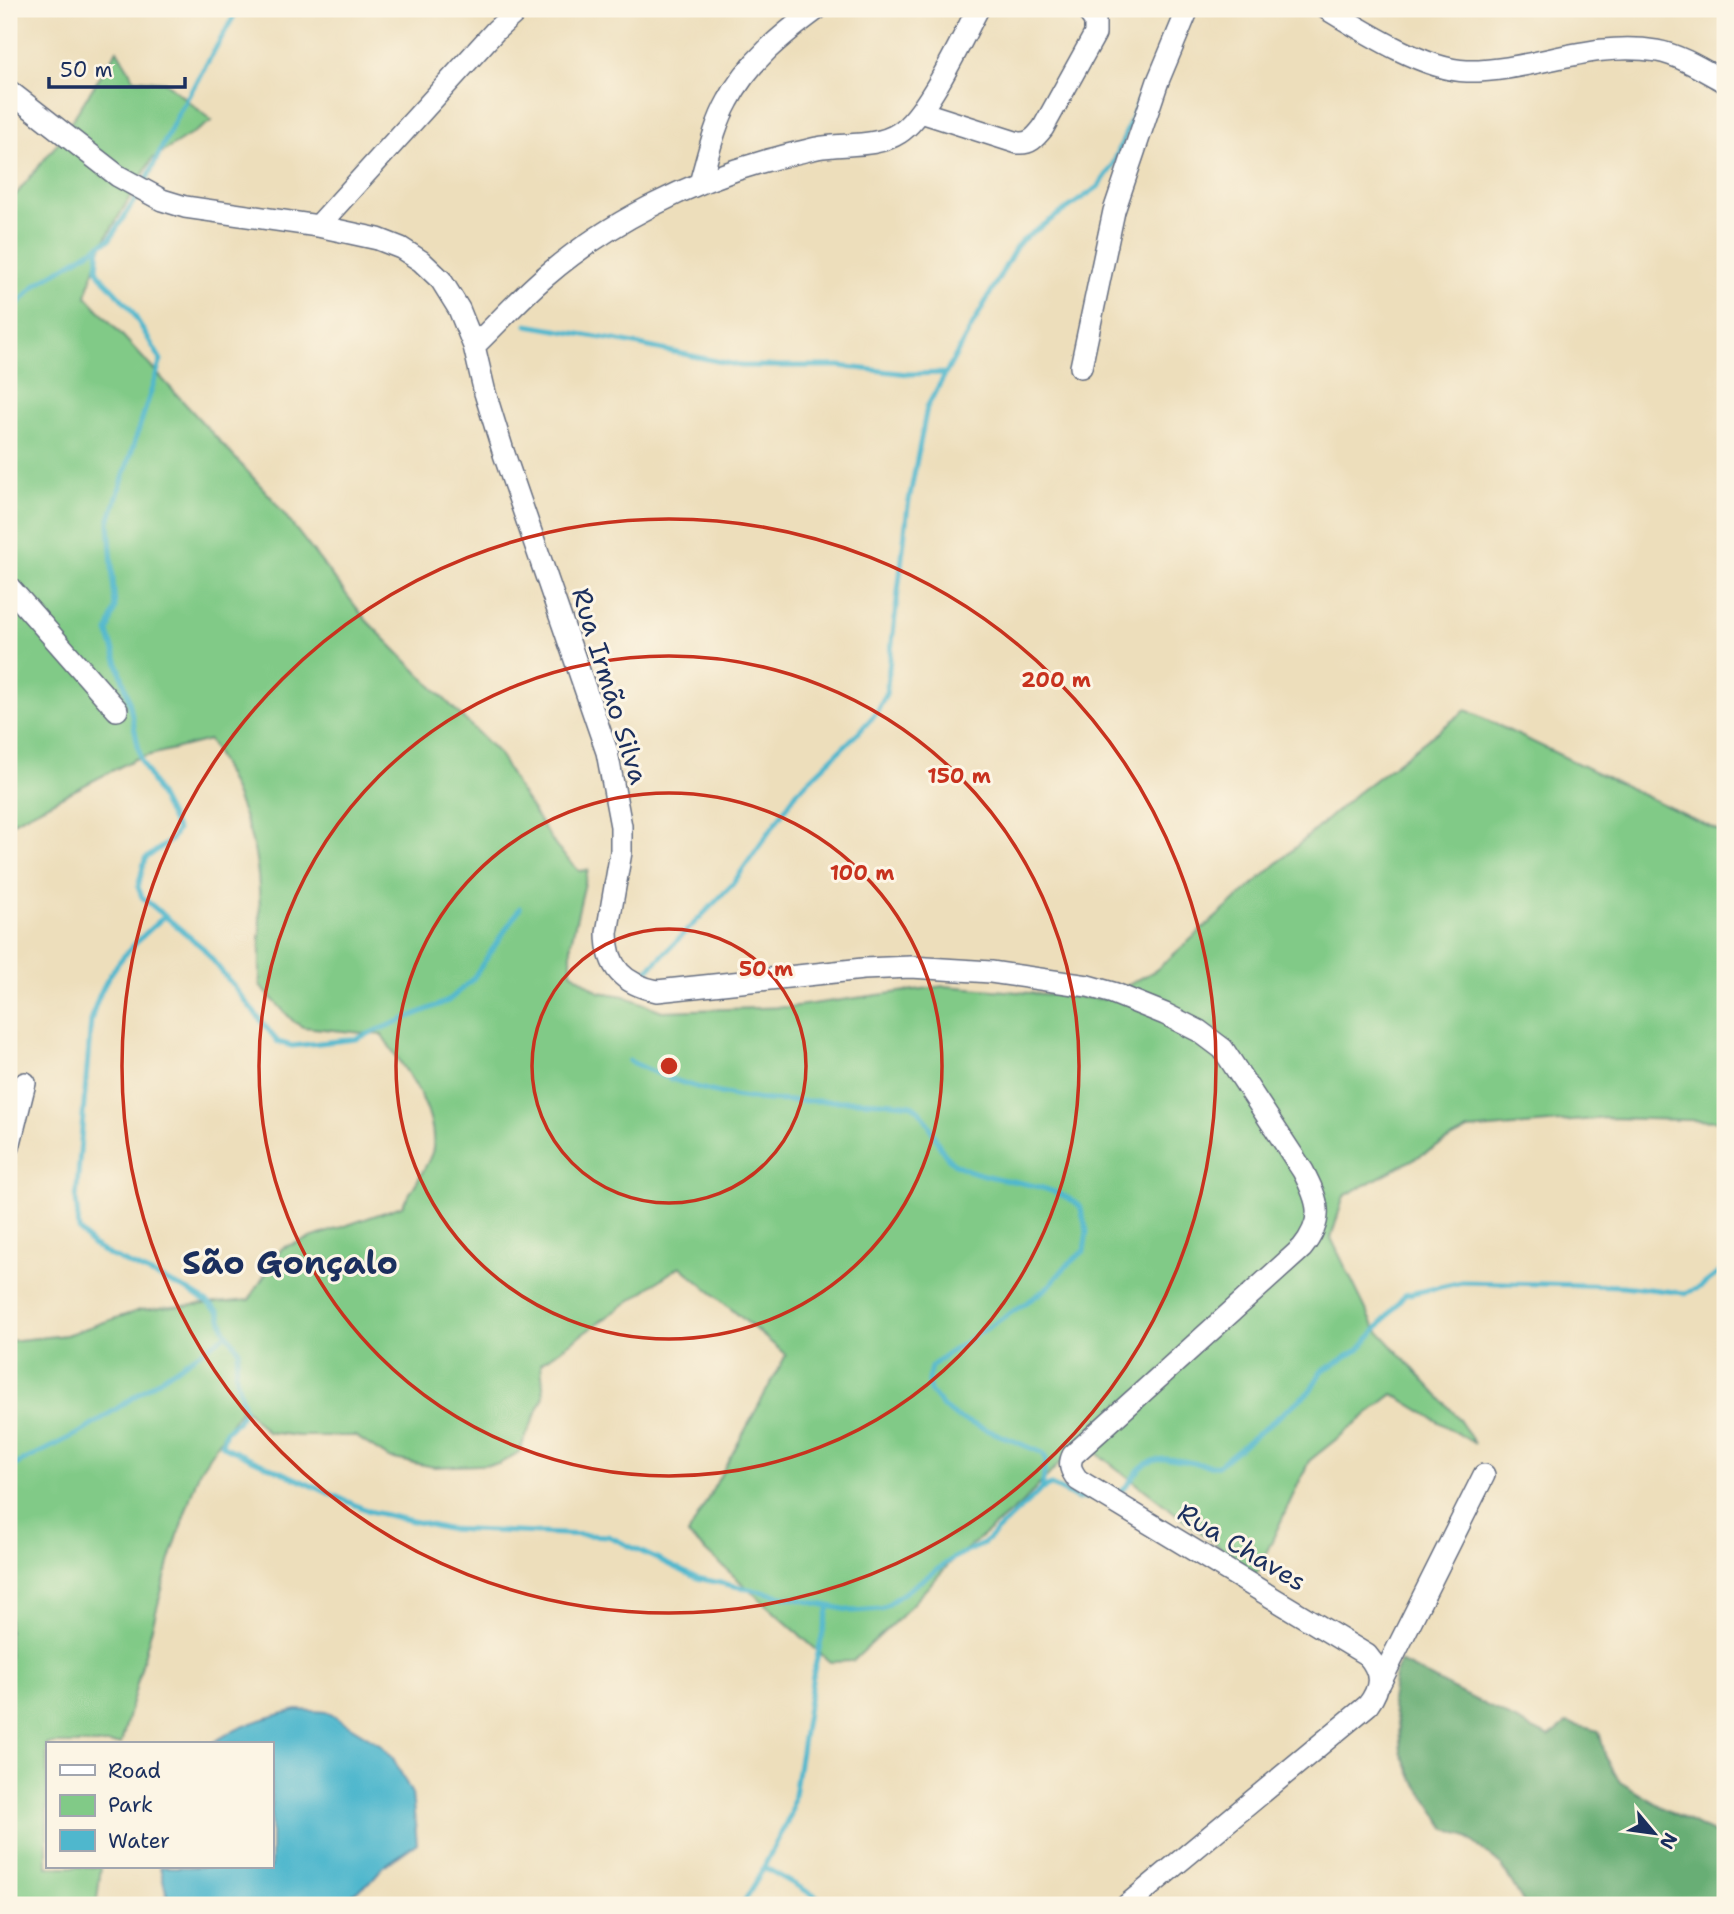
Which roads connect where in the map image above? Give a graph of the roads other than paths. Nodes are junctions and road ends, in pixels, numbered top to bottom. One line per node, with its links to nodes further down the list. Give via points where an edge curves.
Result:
1 (519, 9): 11 (street)
2 (817, 9): 10 (street, via 784,33 741,80 727,102)
3 (978, 9): 9 (street)
4 (1086, 9): 9 (street, via 1095,21 1096,34 1033,140 1018,143)
5 (1188, 9): 13 (street, via 1114,211)
6 (1327, 9): 7 (street, via 1439,67 1467,71 1502,68 1596,50 1628,49 1660,51)
7 (1725, 82)
8 (9, 90): 11 (street, Rua Irmão Silva, via 118,176 162,200 185,208)
9 (921, 112): 10 (street, via 886,140 818,148)
10 (700, 183): 12 (street, via 577,252 545,276)
11 (318, 226): 12 (street, Rua Irmão Silva, via 378,239 421,261 441,280)
12 (474, 346): 18 (street, Rua Irmão Silva, via 500,442 607,752 621,826 621,852 607,944 609,956 625,979 657,991 911,967 991,972 1113,993 1177,1019 1223,1049 1312,1188 1319,1210)
13 (1081, 367)
14 (9, 587): 15 (street)
15 (117, 710)
16 (25, 1083): 17 (street)
17 (9, 1147)
18 (1313, 1231): 20 (street, Rua Chaves, via 1302,1248 1069,1462 1078,1480 1367,1655)
19 (1484, 1475): 20 (street)
20 (1380, 1683): 21 (street, via 1368,1705)
21 (1127, 1905)

